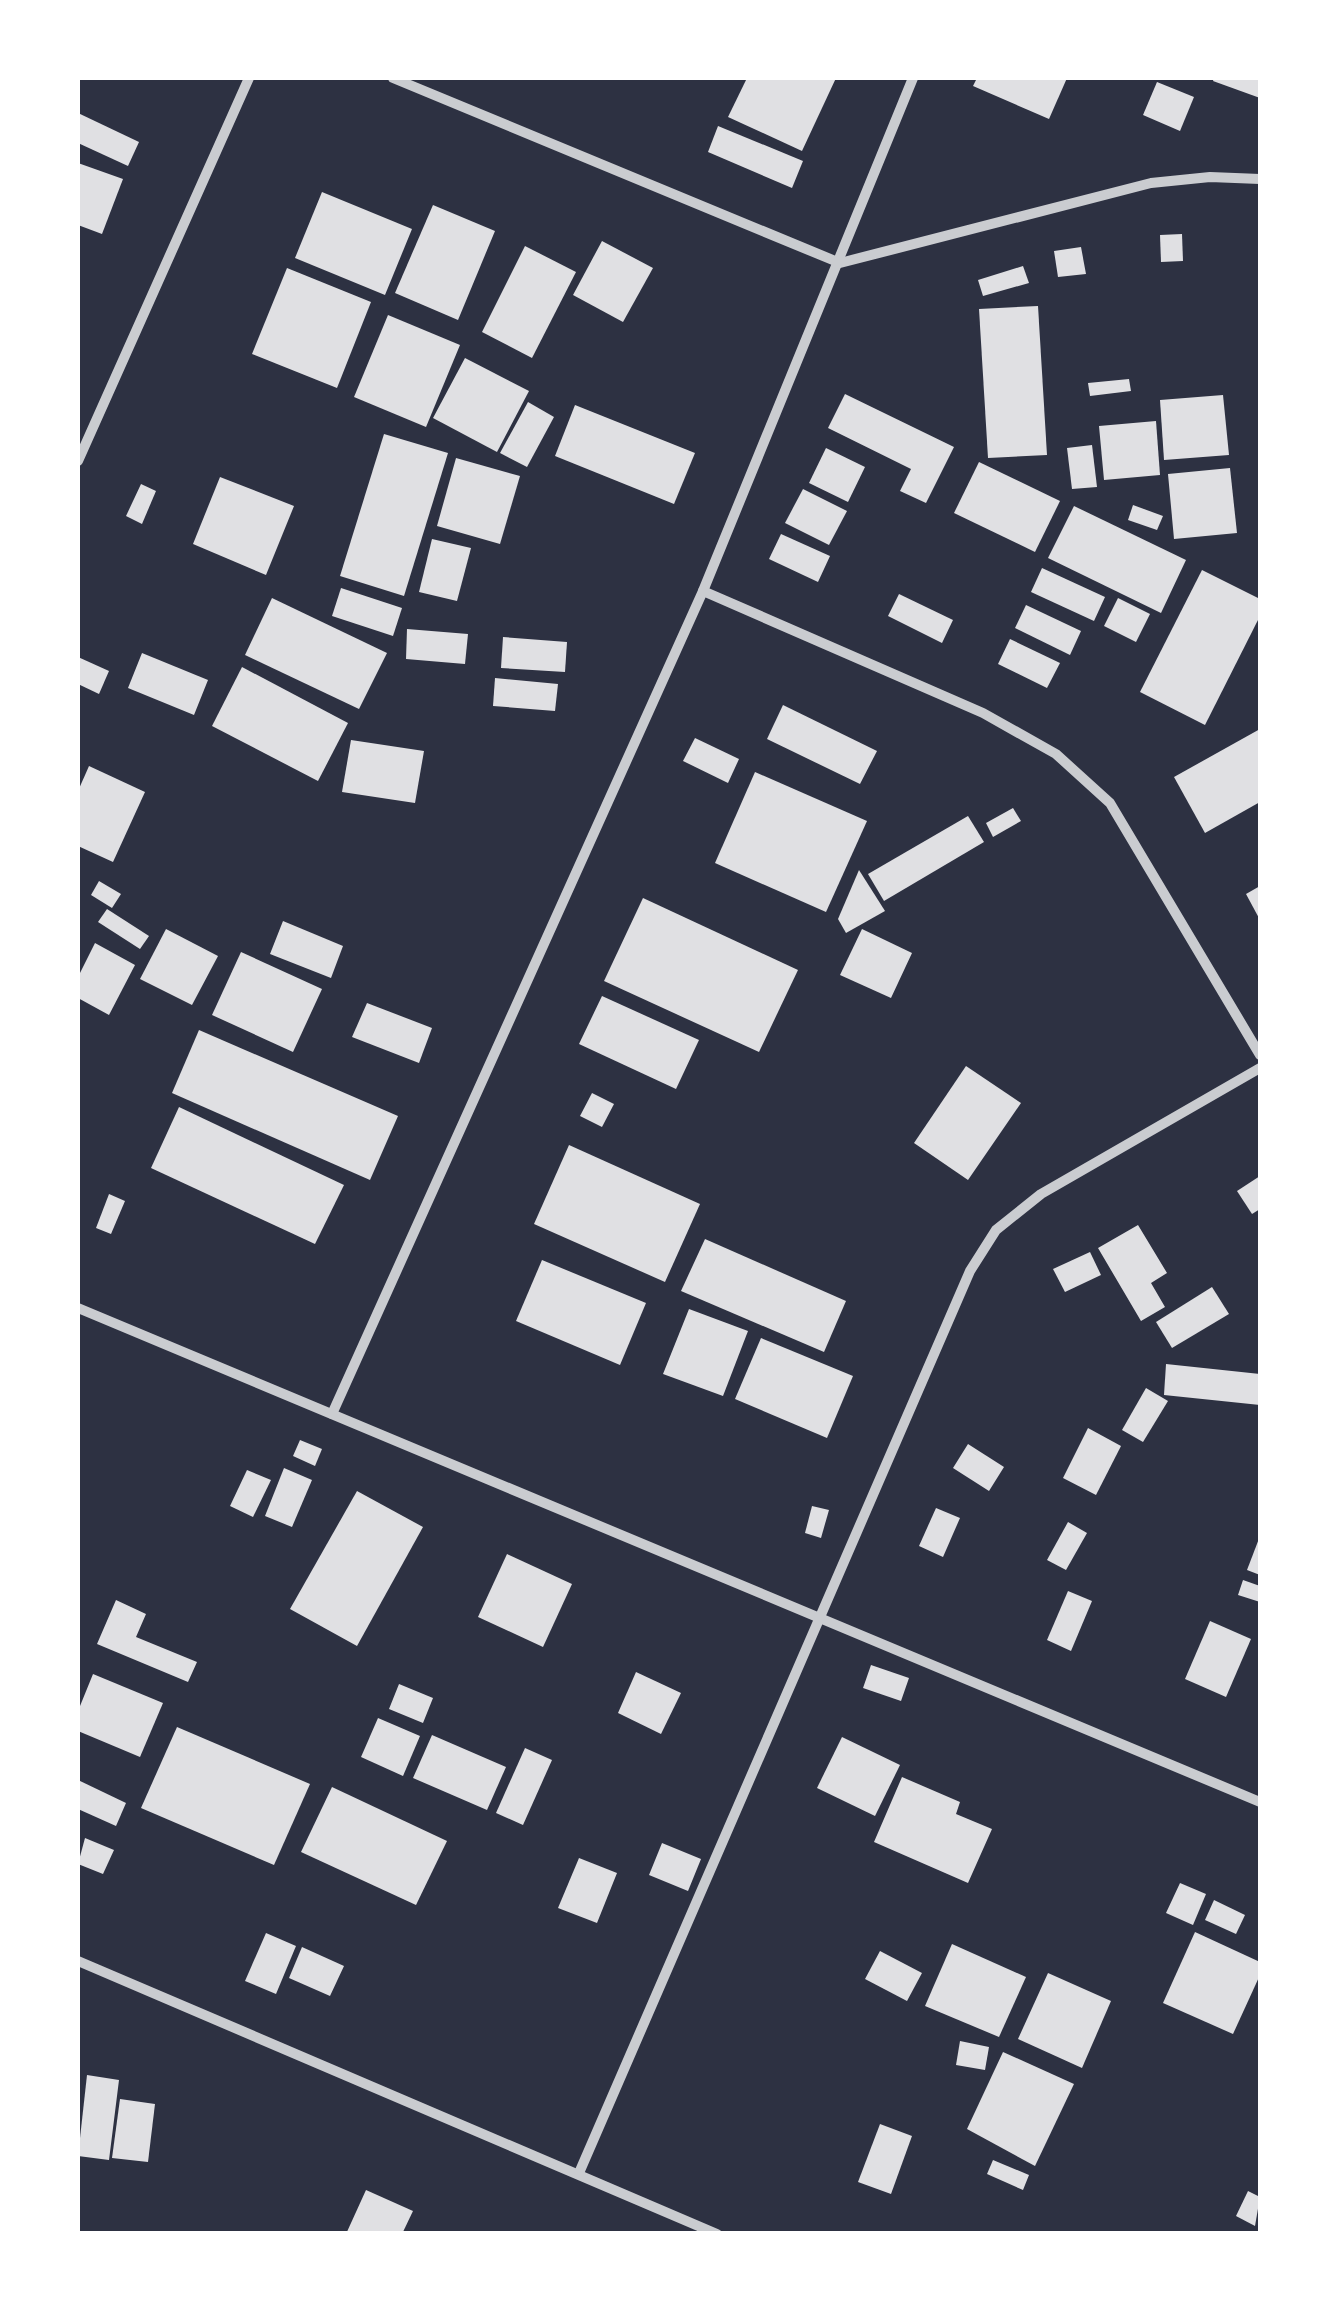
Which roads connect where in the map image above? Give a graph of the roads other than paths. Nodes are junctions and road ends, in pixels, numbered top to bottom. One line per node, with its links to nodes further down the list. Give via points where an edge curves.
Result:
1 (250, 78): 6 (street)
2 (393, 78): 5 (street)
3 (912, 78): 5 (street)
4 (1260, 179): 5 (street, via 1151,183)
5 (840, 263): 7 (street)
6 (78, 461)
7 (703, 591): 8 (street, via 983,713 1056,754 1110,803); 11 (street)
8 (1260, 1055)
9 (1260, 1068): 12 (street, via 1041,1194 996,1230 970,1271)
10 (78, 1308): 11 (street)
11 (332, 1414): 12 (street)
12 (820, 1618): 13 (street); 15 (street)
13 (1260, 1802)
14 (78, 1962): 15 (street)
15 (579, 2173): 16 (street)
16 (716, 2234)

